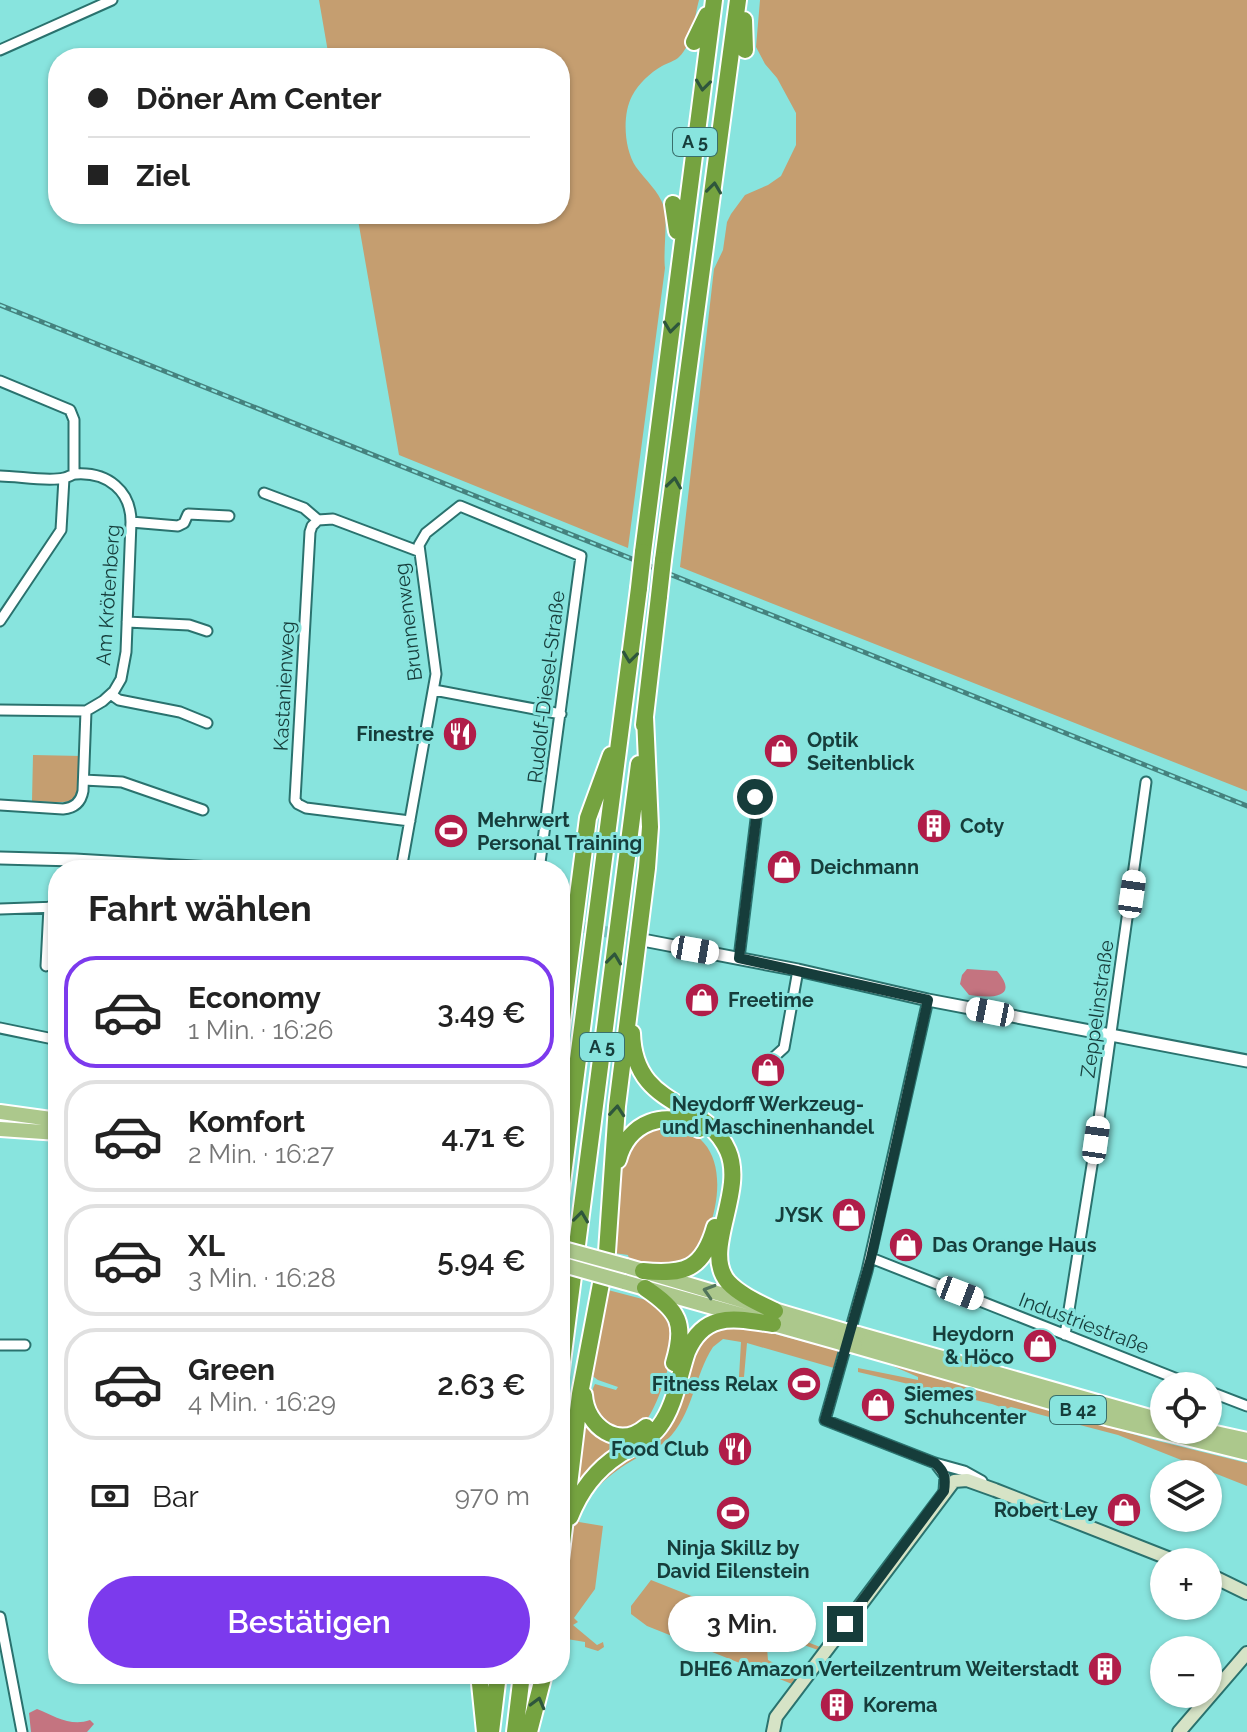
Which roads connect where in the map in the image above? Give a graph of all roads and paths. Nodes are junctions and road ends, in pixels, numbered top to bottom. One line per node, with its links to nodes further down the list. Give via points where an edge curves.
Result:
1 (112, 0): 5 (street)
2 (741, 0): 6 (highway); 9 (highway, A 5, one-way to 2)
3 (713, 4): 4 (highway); 10 (highway, A 5, one-way to 10)
4 (694, 42)
5 (0, 50)
6 (745, 50)
7 (673, 204): 10 (highway)
8 (724, 213): 9 (highway)
9 (704, 265): 28 (highway, A 5, one-way to 9, bridge)
10 (678, 277): 30 (highway, A 5, one-way to 30, bridge)
11 (0, 381): 13 (street, via 70,410 74,420)
12 (0, 476): 13 (street)
13 (69, 476): 17 (street, Am Krötenberg, via 102,477 116,484 128,501); 20 (street, via 61,530)
14 (264, 493): 16 (street, via 304,508)
15 (229, 516): 17 (street, via 188,514 178,526)
16 (318, 520): 18 (street, via 333,519); 36 (street, Kastanienweg, via 310,532 295,800 306,808)
17 (131, 522): 21 (street, Am Krötenberg)
18 (418, 551): 19 (street, Brunnenweg, via 423,537 460,506); 23 (street, Brunnenweg, via 435,663)
19 (581, 556): 27 (street, Rudolf-Diesel-Straße)
20 (0, 621)
21 (127, 622): 22 (street); 24 (street, Am Krötenberg, via 122,672)
22 (207, 631)
23 (434, 690): 27 (street, Brunnenweg); 36 (street, Brunnenweg)
24 (112, 695): 26 (street, Am Krötenberg); 29 (street)
25 (0, 710): 26 (street)
26 (86, 711): 31 (street)
27 (561, 714): 40 (street, Rudolf-Diesel-Straße)
28 (645, 717): 51 (highway, A 5, via 650,842); 68 (highway, A 5, one-way to 28)
29 (207, 723)
30 (621, 727): 44 (highway, via 588,818); 60 (highway, A 5)
31 (84, 780): 34 (street, via 82,797 72,808); 35 (street, via 122,782)
32 (1146, 782): 54 (street, Zeppelinstraße)
33 (755, 797): 48 (street)
34 (0, 805)
35 (203, 810)
36 (410, 821): 39 (street, Brunnenweg)
37 (0, 858): 38 (street)
38 (48, 860)
39 (403, 860)
40 (540, 860)
41 (48, 907): 42 (street)
42 (0, 909)
43 (648, 941): 48 (street)
44 (571, 948): 46 (highway); 47 (highway)
45 (48, 949): 49 (street)
46 (570, 952)
47 (570, 956)
48 (739, 958): 50 (street)
49 (46, 966)
50 (798, 970): 52 (street); 56 (street, via 784,1048)
51 (634, 985): 63 (highway, A 5, one-way to 51); 69 (highway, A 5, via 632,1044 643,1074 664,1097 709,1125 730,1155 732,1192 719,1264 728,1282)
52 (928, 1000): 54 (street); 65 (street)
53 (0, 1028): 55 (street)
54 (1111, 1035): 57 (street); 70 (street, Zeppelinstraße)
55 (48, 1038)
56 (774, 1057)
57 (1247, 1061)
58 (0, 1112): 59 (main road)
59 (48, 1119)
60 (570, 1121)
61 (0, 1129): 62 (main road)
62 (48, 1132)
63 (611, 1189): 67 (highway, via 628,1138 657,1119 676,1119 698,1128 723,1162 722,1201 700,1260 681,1272); 74 (highway, via 607,1252)
64 (570, 1251): 67 (main road, B 42, bridge)
65 (871, 1258): 70 (street, Industriestraße); 71 (street)
66 (570, 1267): 67 (main road, B 42, bridge, via 624,1282)
67 (638, 1275): 69 (main road, B 42); 74 (highway, via 672,1308 680,1336 659,1408 641,1432 611,1435 591,1418 584,1395)
68 (570, 1299)
69 (774, 1317): 71 (main road, B 42); 85 (highway, via 719,1320 696,1335 661,1424 588,1484)
70 (1065, 1335): 75 (street, Industriestraße)
71 (849, 1342): 78 (main road, B 42); 80 (main road, B 42, via 1124,1423); 81 (street, via 825,1420)
72 (0, 1345): 73 (street)
73 (25, 1345)
74 (588, 1355): 82 (highway)
75 (1159, 1372)
76 (1222, 1396): 77 (street)
77 (1247, 1406)
78 (1150, 1417)
79 (1222, 1439): 80 (main road, B 42)
80 (1245, 1450)
81 (935, 1463): 83 (street, via 964,1471); 84 (street, via 945,1474)
82 (570, 1478)
83 (995, 1490): 84 (main road, via 962,1479); 86 (main road)
84 (944, 1491): 95 (main road)
85 (570, 1519)
86 (1150, 1551)
87 (1222, 1580): 88 (main road)
88 (1247, 1590)
89 (0, 1617): 96 (street)
90 (1247, 1653): 103 (main road)
91 (480, 1684): 97 (highway)
92 (497, 1684): 98 (highway)
93 (521, 1684): 99 (highway)
94 (541, 1684): 100 (highway, one-way to 94)
95 (776, 1717): 101 (street); 102 (main road)
96 (22, 1732)
97 (485, 1732)
98 (491, 1732)
99 (515, 1732)
100 (529, 1732)
101 (765, 1732)
102 (773, 1732)
103 (1179, 1732)

